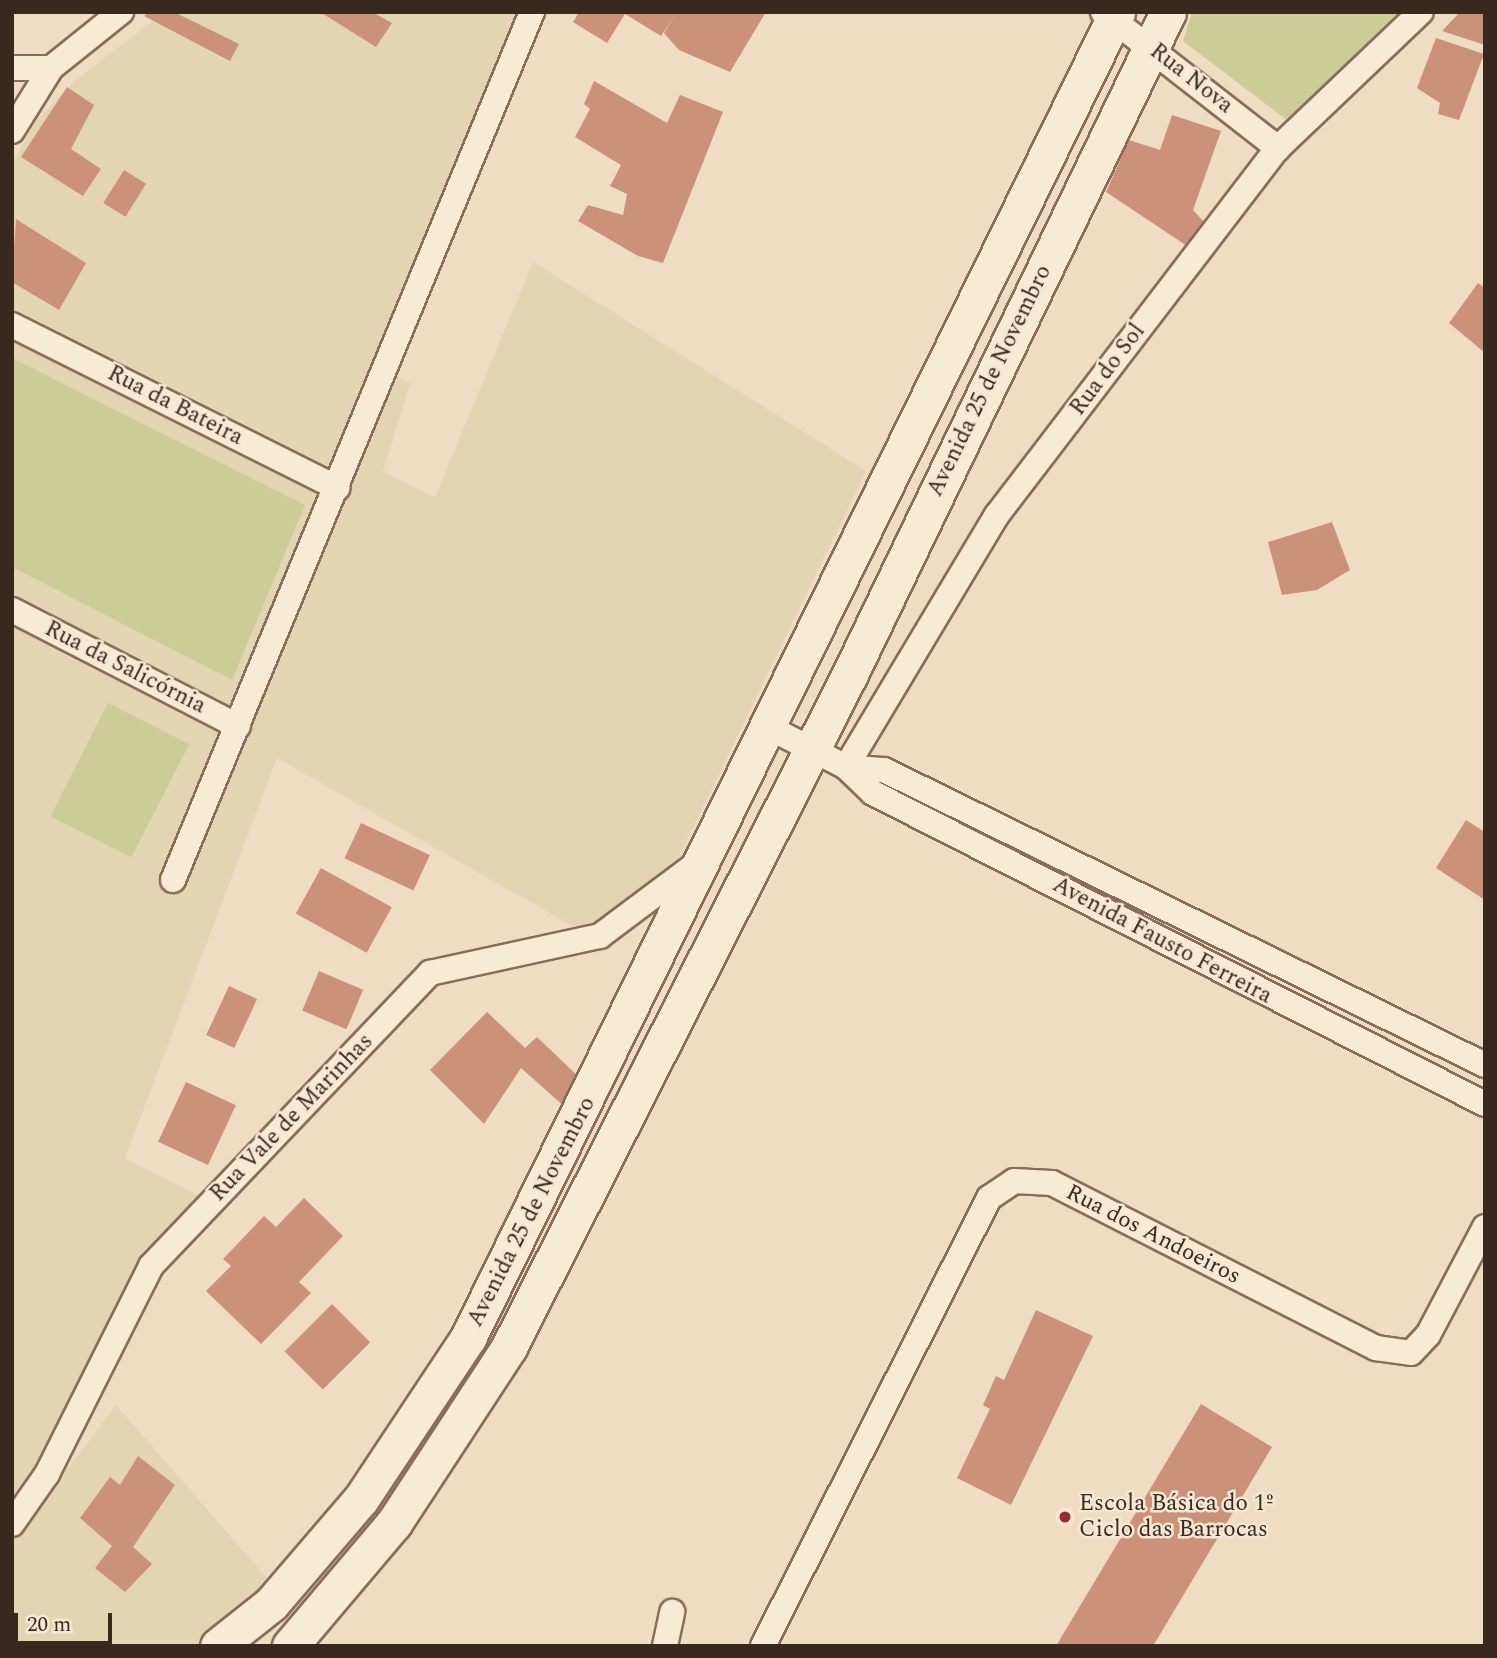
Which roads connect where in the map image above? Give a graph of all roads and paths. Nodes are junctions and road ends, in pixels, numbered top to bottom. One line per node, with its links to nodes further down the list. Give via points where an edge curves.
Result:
1 (121, 12): 8 (street)
2 (532, 12): 12 (street)
3 (1168, 12): 6 (street, Avenida 25 de Novembro)
4 (1421, 12): 10 (street, Rua do Sol)
5 (1111, 15): 6 (street, Rua Nova); 14 (street, Avenida 25 de Novembro)
6 (1150, 46): 10 (street, Rua Nova); 16 (street, Avenida 25 de Novembro)
7 (12, 68): 8 (street)
8 (51, 68): 9 (street)
9 (12, 131)
10 (1278, 148): 17 (street, Rua do Sol, via 998,515)
11 (12, 325): 12 (street, Rua da Bateira)
12 (338, 488): 15 (street)
13 (12, 610): 15 (street, Rua da Salicórnia)
14 (764, 725): 16 (street); 18 (street, Avenida 25 de Novembro)
15 (238, 726): 19 (street)
16 (812, 750): 17 (street, Avenida Fausto Ferreira); 26 (street, Avenida 25 de Novembro, via 509,1348 394,1523)
17 (846, 767): 20 (street, Avenida Fausto Ferreira, via 884,770); 21 (street, Avenida Fausto Ferreira, via 873,793)
18 (699, 862): 23 (street, Rua Vale de Marinhas, via 600,936 430,973 151,1266 47,1474); 25 (street, Avenida 25 de Novembro, via 576,1127 468,1338 361,1499 271,1604)
19 (173, 880)
20 (1485, 1065)
21 (1485, 1104)
22 (1485, 1227): 28 (street, Rua dos Andoeiros, via 1428,1335 1411,1353 1376,1348 1052,1183 1014,1181 989,1198)
23 (12, 1524)
24 (672, 1612): 27 (street)
25 (218, 1646)
26 (290, 1646)
27 (665, 1646)
28 (763, 1646)

